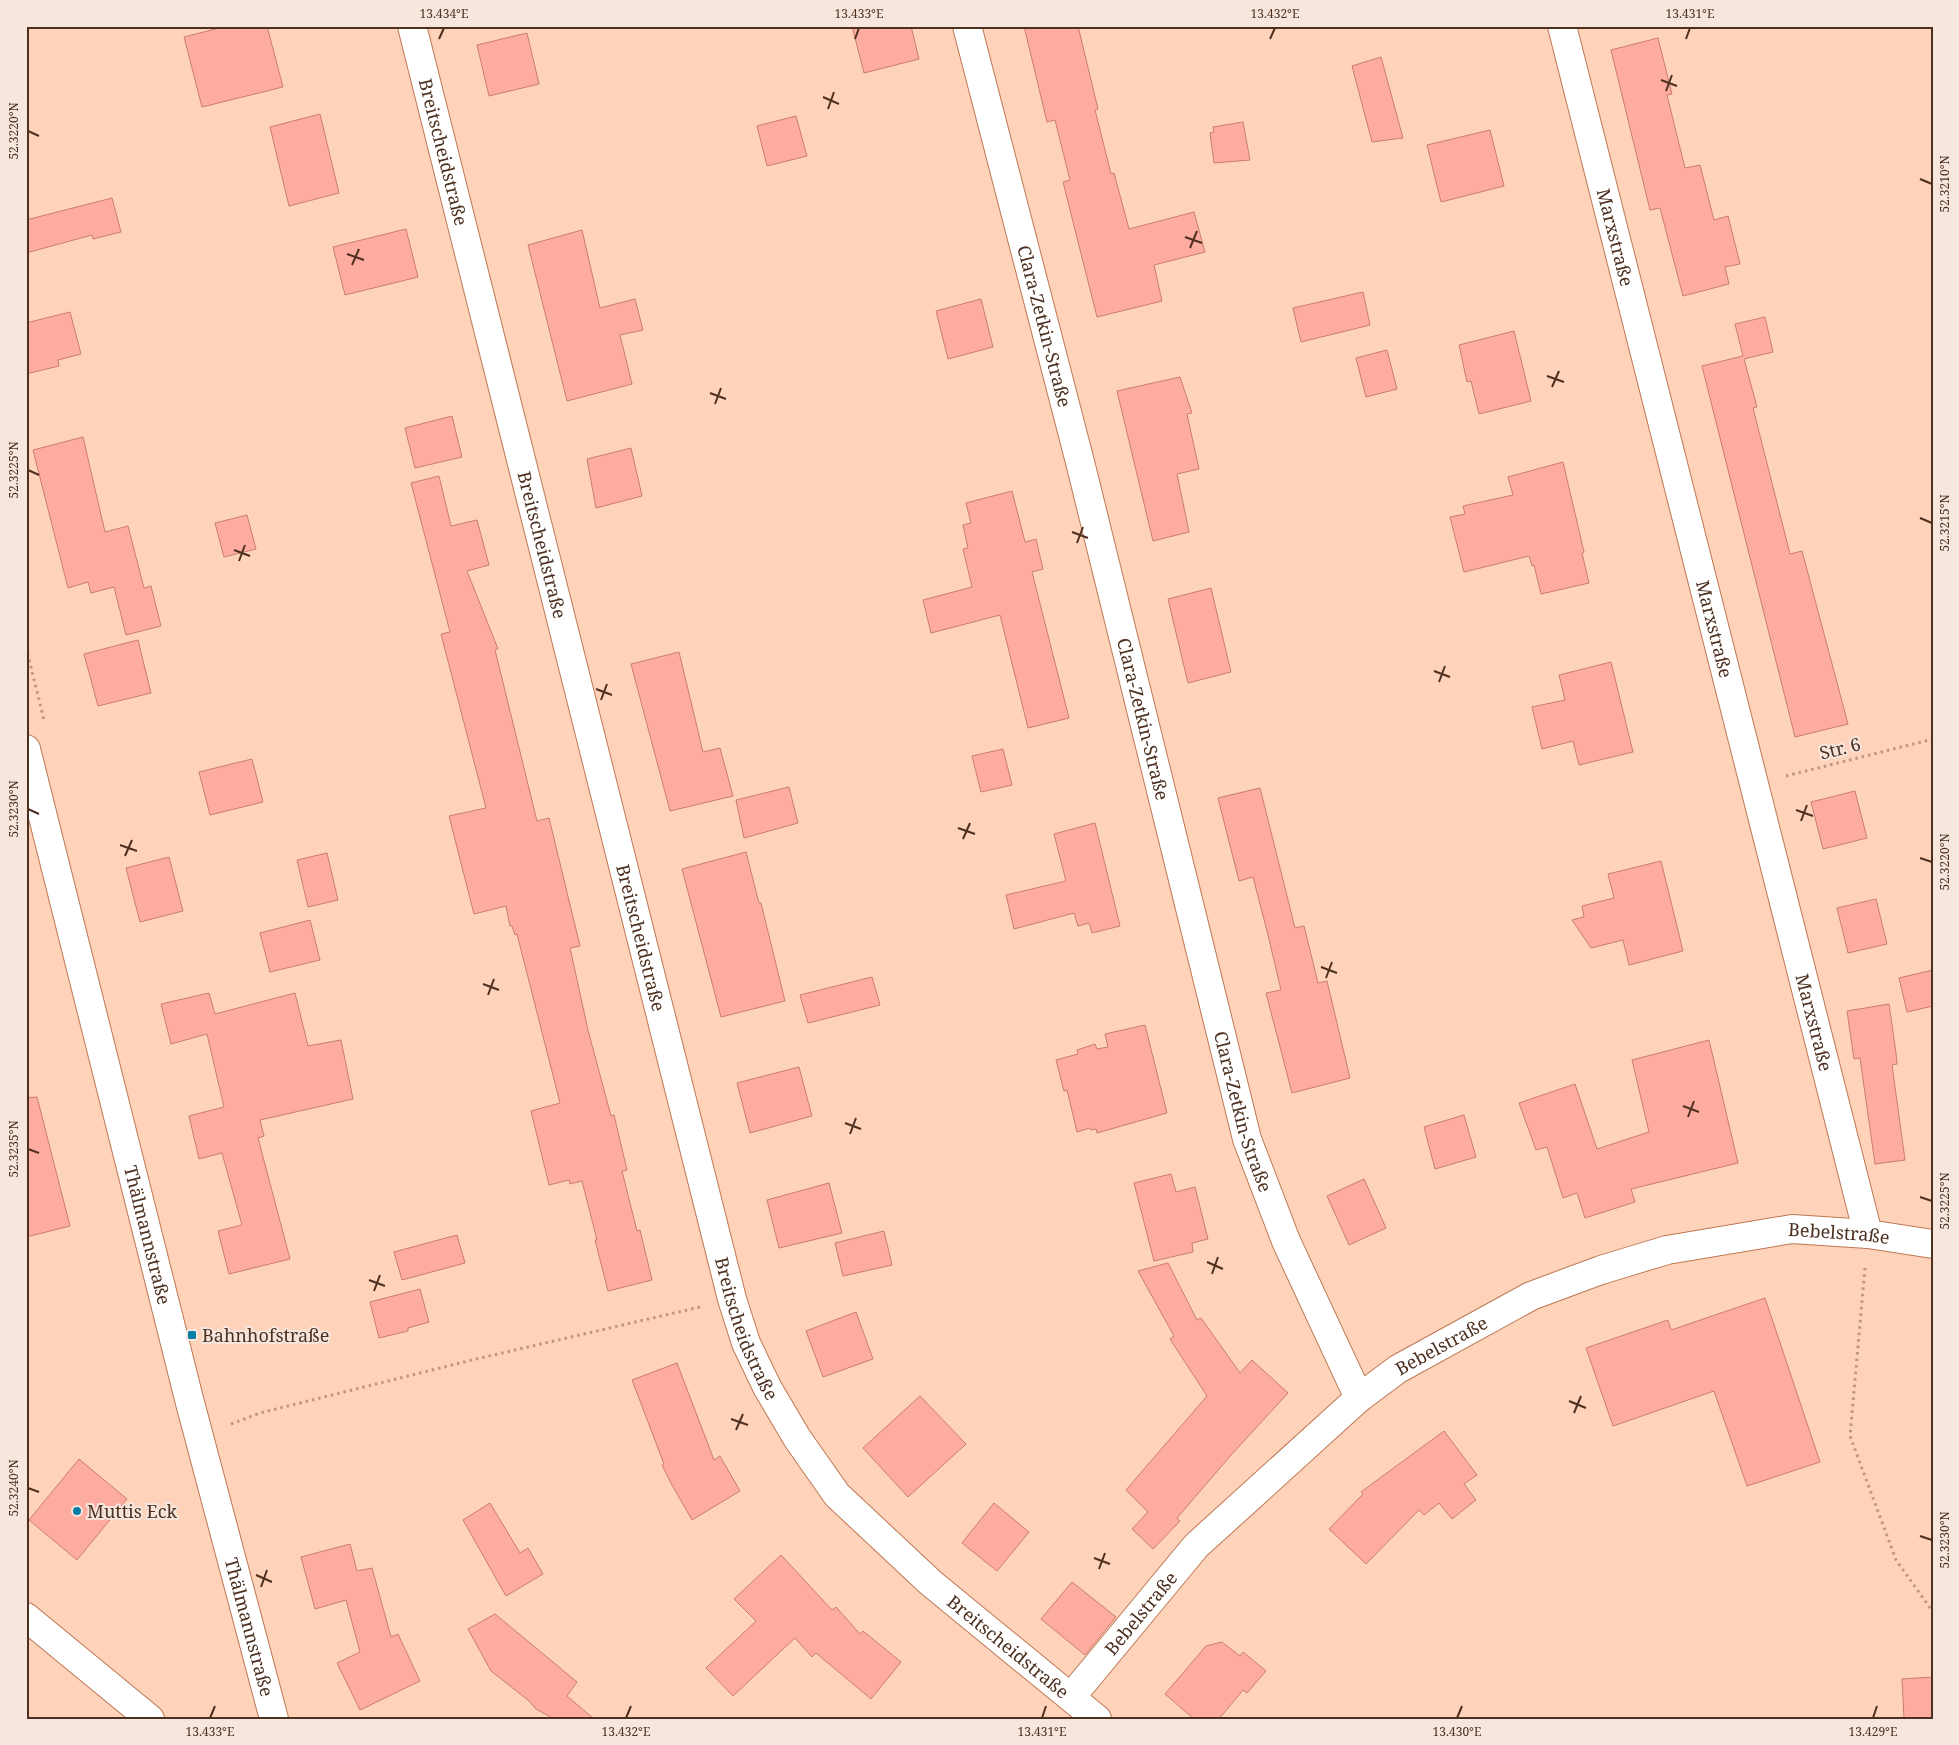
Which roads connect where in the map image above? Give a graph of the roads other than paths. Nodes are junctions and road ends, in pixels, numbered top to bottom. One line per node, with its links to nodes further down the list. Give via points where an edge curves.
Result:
1 (412, 26): 9 (street, Breitscheidstraße, via 732,1299 746,1343 797,1438 837,1495 931,1583)
2 (967, 26): 7 (street, Clara-Zetkin-Straße, via 1080,462 1247,1139 1286,1241)
3 (1562, 26): 5 (street, Marxstraße)
4 (26, 749): 11 (street, Thälmannstraße, via 198,1433)
5 (1868, 1234): 6 (street, Bebelstraße); 7 (street, Bebelstraße, via 1792,1229 1667,1250 1601,1270 1531,1296 1398,1369)
6 (1933, 1244)
7 (1359, 1398): 9 (street, Bebelstraße, via 1196,1546)
8 (26, 1617): 10 (street)
9 (1071, 1697): 12 (street, Breitscheidstraße)
10 (150, 1719)
11 (274, 1719)
12 (1097, 1719)

